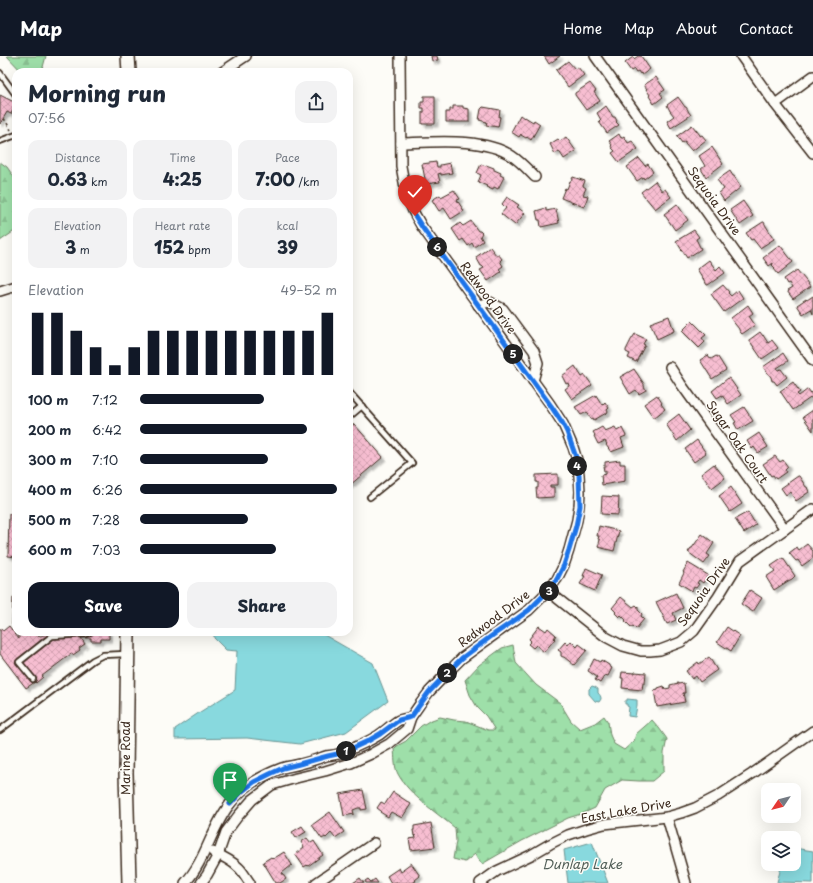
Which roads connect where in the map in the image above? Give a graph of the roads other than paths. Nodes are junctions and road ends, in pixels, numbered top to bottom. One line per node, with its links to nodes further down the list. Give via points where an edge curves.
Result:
1 (128, 56): 6 (main road)
2 (246, 56): 7 (street)
3 (400, 56): 14 (street, Redwood Drive)
4 (595, 56): 20 (street, Sequoia Drive)
5 (741, 56): 11 (street)
6 (129, 68)
7 (228, 68)
8 (0, 74): 10 (lane)
9 (813, 76): 11 (street)
10 (12, 90)
11 (775, 104): 15 (street)
12 (12, 136): 13 (lane)
13 (0, 141)
14 (401, 142): 16 (street, via 461,142 495,148 512,155); 19 (street, Redwood Drive, via 403,179 413,211)
15 (813, 153)
16 (535, 177)
17 (12, 287): 18 (street)
18 (0, 291)
19 (478, 305): 22 (street, Redwood Drive); 22 (street, via 490,302 503,309 534,351 538,363)
20 (813, 361)
21 (670, 367): 28 (street, Sugar Oak Court)
22 (533, 381): 29 (street, Redwood Drive, via 567,432 577,460 579,475 580,506 574,536 564,565)
23 (353, 396): 24 (lane)
24 (362, 406): 25 (lane); 26 (lane, via 412,463)
25 (353, 414)
26 (370, 497)
27 (813, 509): 28 (street, Sequoia Drive)
28 (785, 529): 29 (street, Sequoia Drive, via 740,561 718,597 687,638 660,650 641,650 614,642)
29 (548, 591): 34 (street, Redwood Drive, via 529,610 462,658 429,692)
30 (52, 636): 33 (lane, via 18,662)
31 (128, 636): 32 (main road, Marine Road)
32 (127, 654): 35 (lane, via 102,655 93,660); 41 (main road, Marine Road, via 126,773)
33 (33, 679)
34 (411, 717): 39 (street, via 399,720 368,741 342,753 283,768 254,782 230,804); 40 (street, Redwood Drive, via 407,729 389,744 371,754 338,767 272,785 252,800 238,816 226,832)
35 (0, 730)
36 (813, 731): 37 (street, East Lake Drive, via 718,796 695,808)
37 (667, 817): 46 (street, East Lake Drive, via 604,824 568,835 497,871); 47 (street)
38 (374, 843): 45 (street)
39 (206, 849): 40 (street); 42 (street, via 198,866)
40 (218, 855): 43 (street, Redwood Drive); 44 (street, via 239,867)
41 (129, 883)
42 (185, 883)
43 (201, 883)
44 (250, 883)
45 (316, 883)
46 (480, 883)
47 (686, 883)

